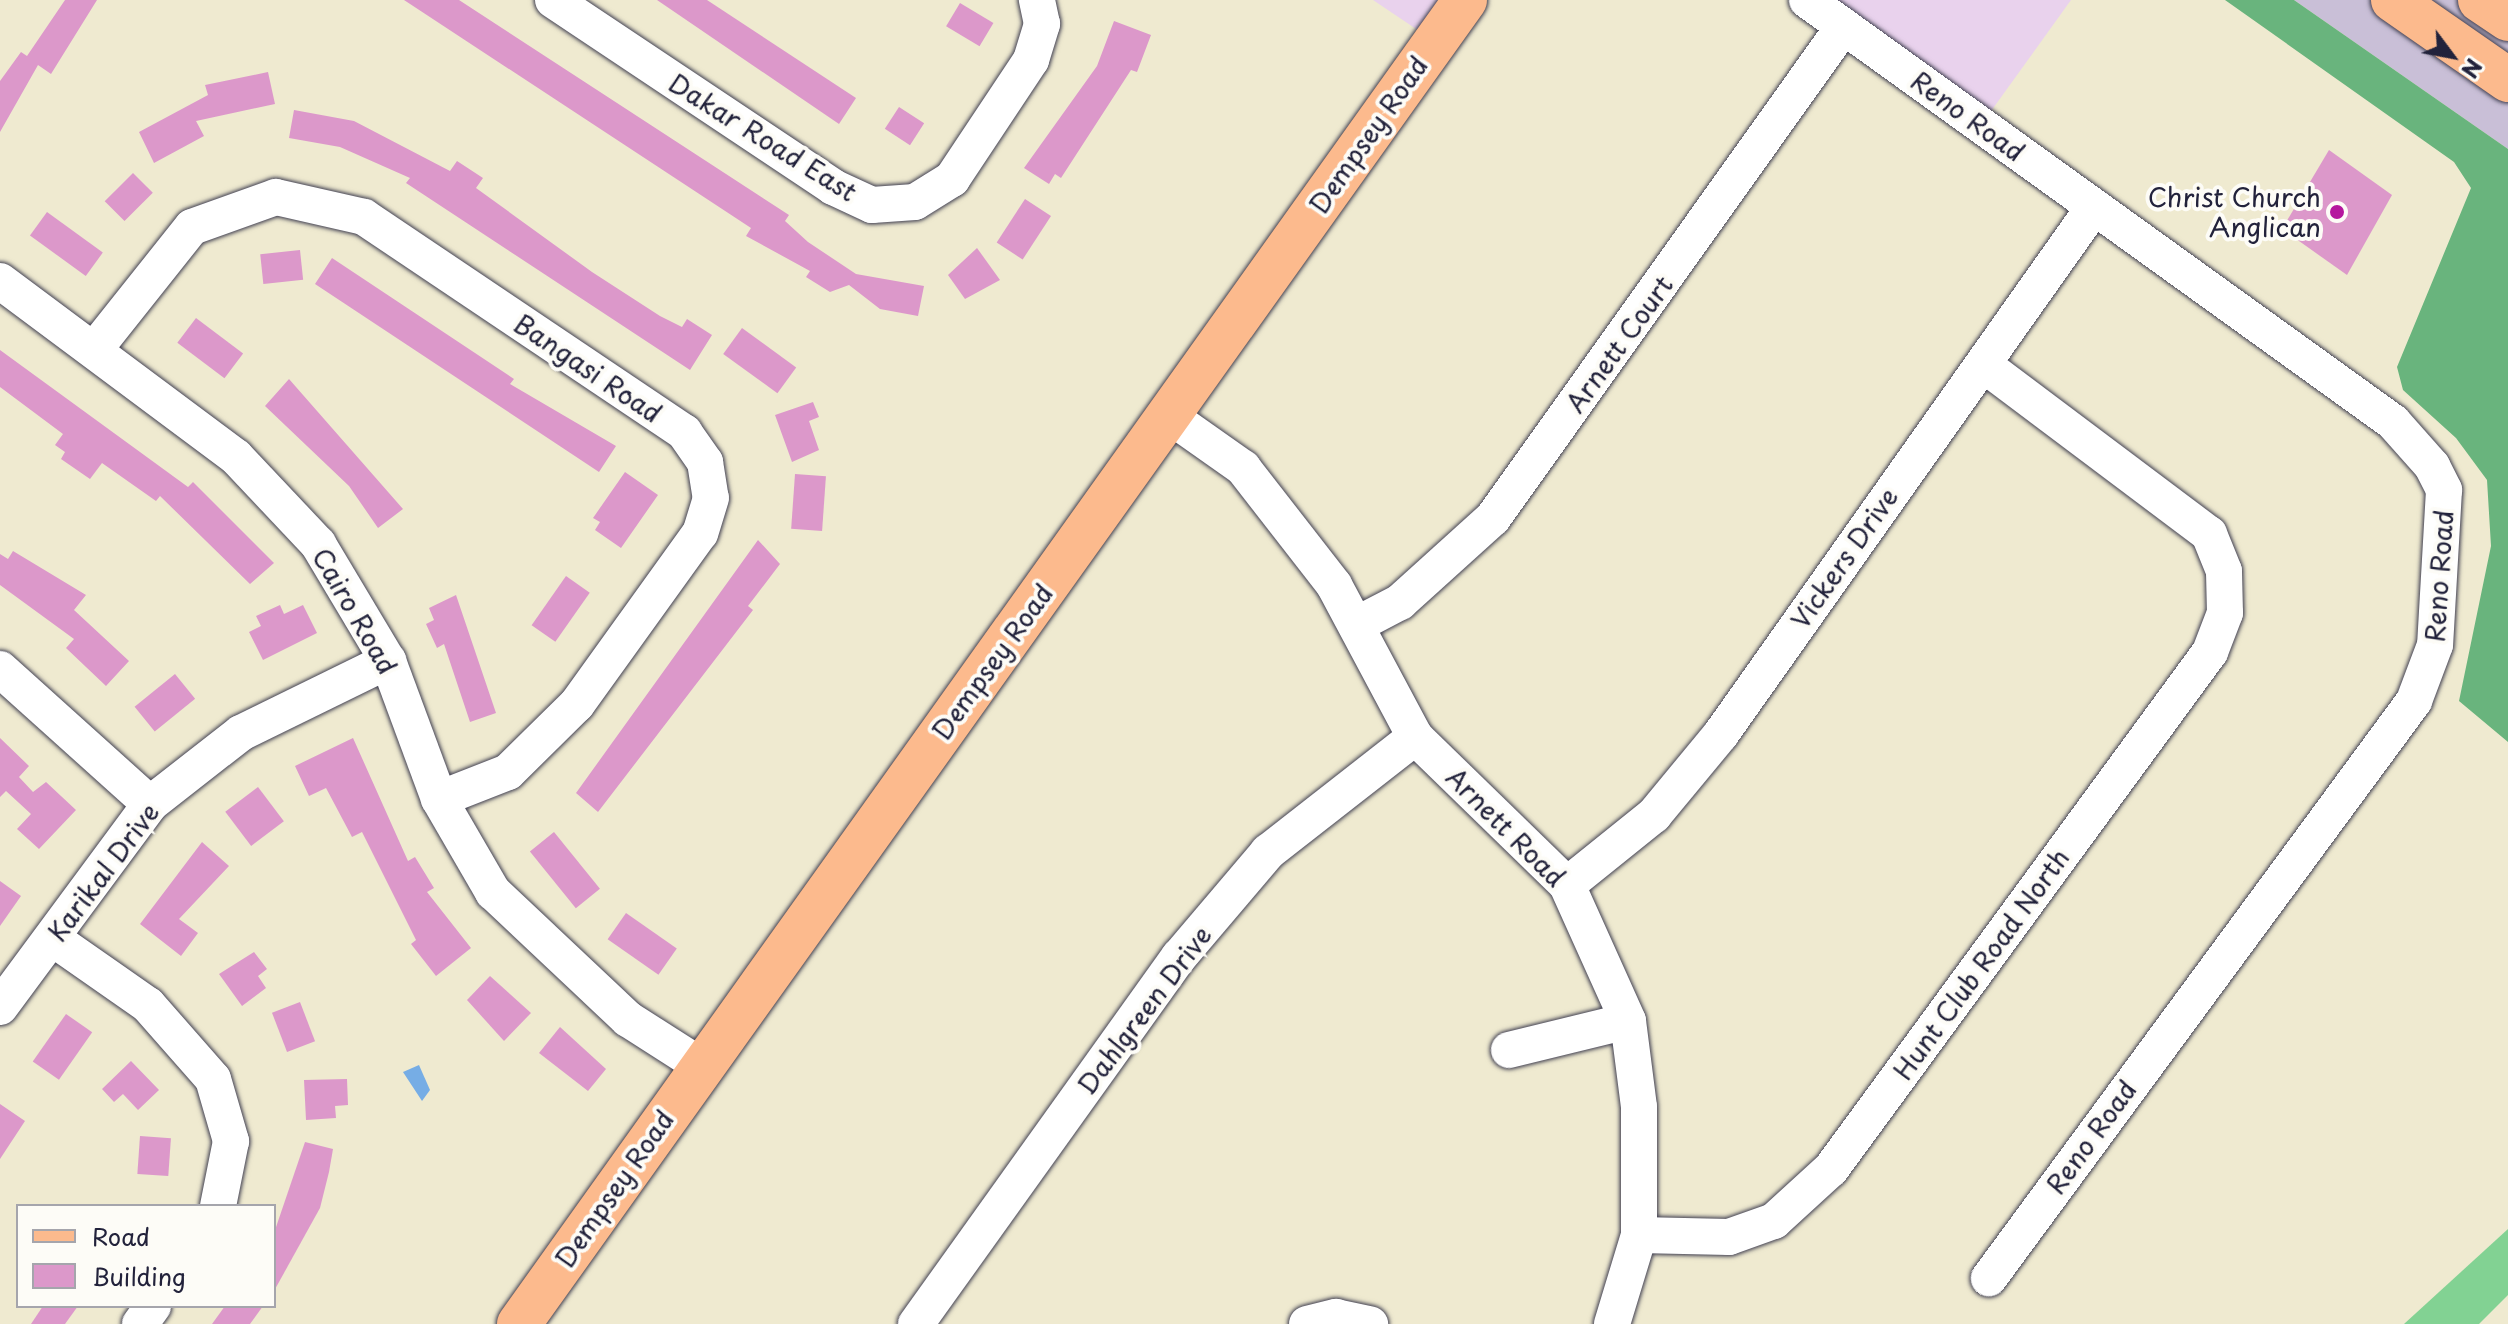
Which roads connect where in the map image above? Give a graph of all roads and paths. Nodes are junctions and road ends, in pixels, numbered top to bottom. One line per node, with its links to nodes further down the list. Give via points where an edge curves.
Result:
1 (553, 0): 2 (street, Dakar Road East, via 833,187 872,205 915,202 952,179 1031,60 1042,24)
2 (1037, 0)
3 (1465, 0): 14 (main road, Dempsey Road)
4 (1807, 0): 8 (street, Reno Road)
5 (2393, 0): 9 (main road)
6 (2480, 0): 7 (main road)
7 (2508, 19)
8 (1844, 26): 10 (street, Reno Road); 15 (street, Arnett Court, via 1493,518 1400,602)
9 (2508, 80)
10 (2094, 207): 13 (street, Vickers Drive); 29 (street, Reno Road, via 2393,422 2432,466 2446,517 2435,645 2414,701)
11 (0, 281): 12 (street, Cairo Road)
12 (94, 350): 16 (street, Cairo Road, via 246,468 318,544); 19 (street, Bangasi Road, via 192,227 276,197 364,217 684,432 705,462 711,498 700,533 577,704 508,772)
13 (1984, 365): 21 (street, Vickers Drive, via 1721,734 1654,815); 28 (street, Hunt Club Road North, via 2180,506 2209,534 2224,571 2225,613 2210,652 1831,1169 1774,1221 1729,1237)
14 (1168, 415): 15 (street, Arnett Road, via 1243,468 1334,585); 26 (main road, Dempsey Road)
15 (1356, 625): 18 (street, Arnett Road)
16 (388, 661): 19 (street, Cairo Road); 20 (street, Karikal Drive, via 241,733)
17 (0, 669): 20 (street)
18 (1415, 737): 21 (street, Arnett Road); 31 (street, Dahlgreen Drive, via 1268,852 1179,957)
19 (439, 799): 26 (street, Cairo Road, via 493,892 628,1019)
20 (150, 804): 22 (street, Karikal Drive)
21 (1567, 885): 24 (street, Arnett Road)
22 (52, 938): 23 (street, Karikal Drive); 27 (street, via 148,1005 213,1079 231,1141)
23 (0, 1007)
24 (1628, 1021): 25 (street); 28 (street, Arnett Road, via 1639,1107)
25 (1509, 1050)
26 (700, 1065): 30 (main road, Dempsey Road)
27 (218, 1204)
28 (1639, 1235): 34 (street, Arnett Road)
29 (1989, 1278)
30 (519, 1324)
31 (916, 1324)
32 (1307, 1324): 33 (street, via 1336,1317)
33 (1370, 1324)
34 (1612, 1324)

